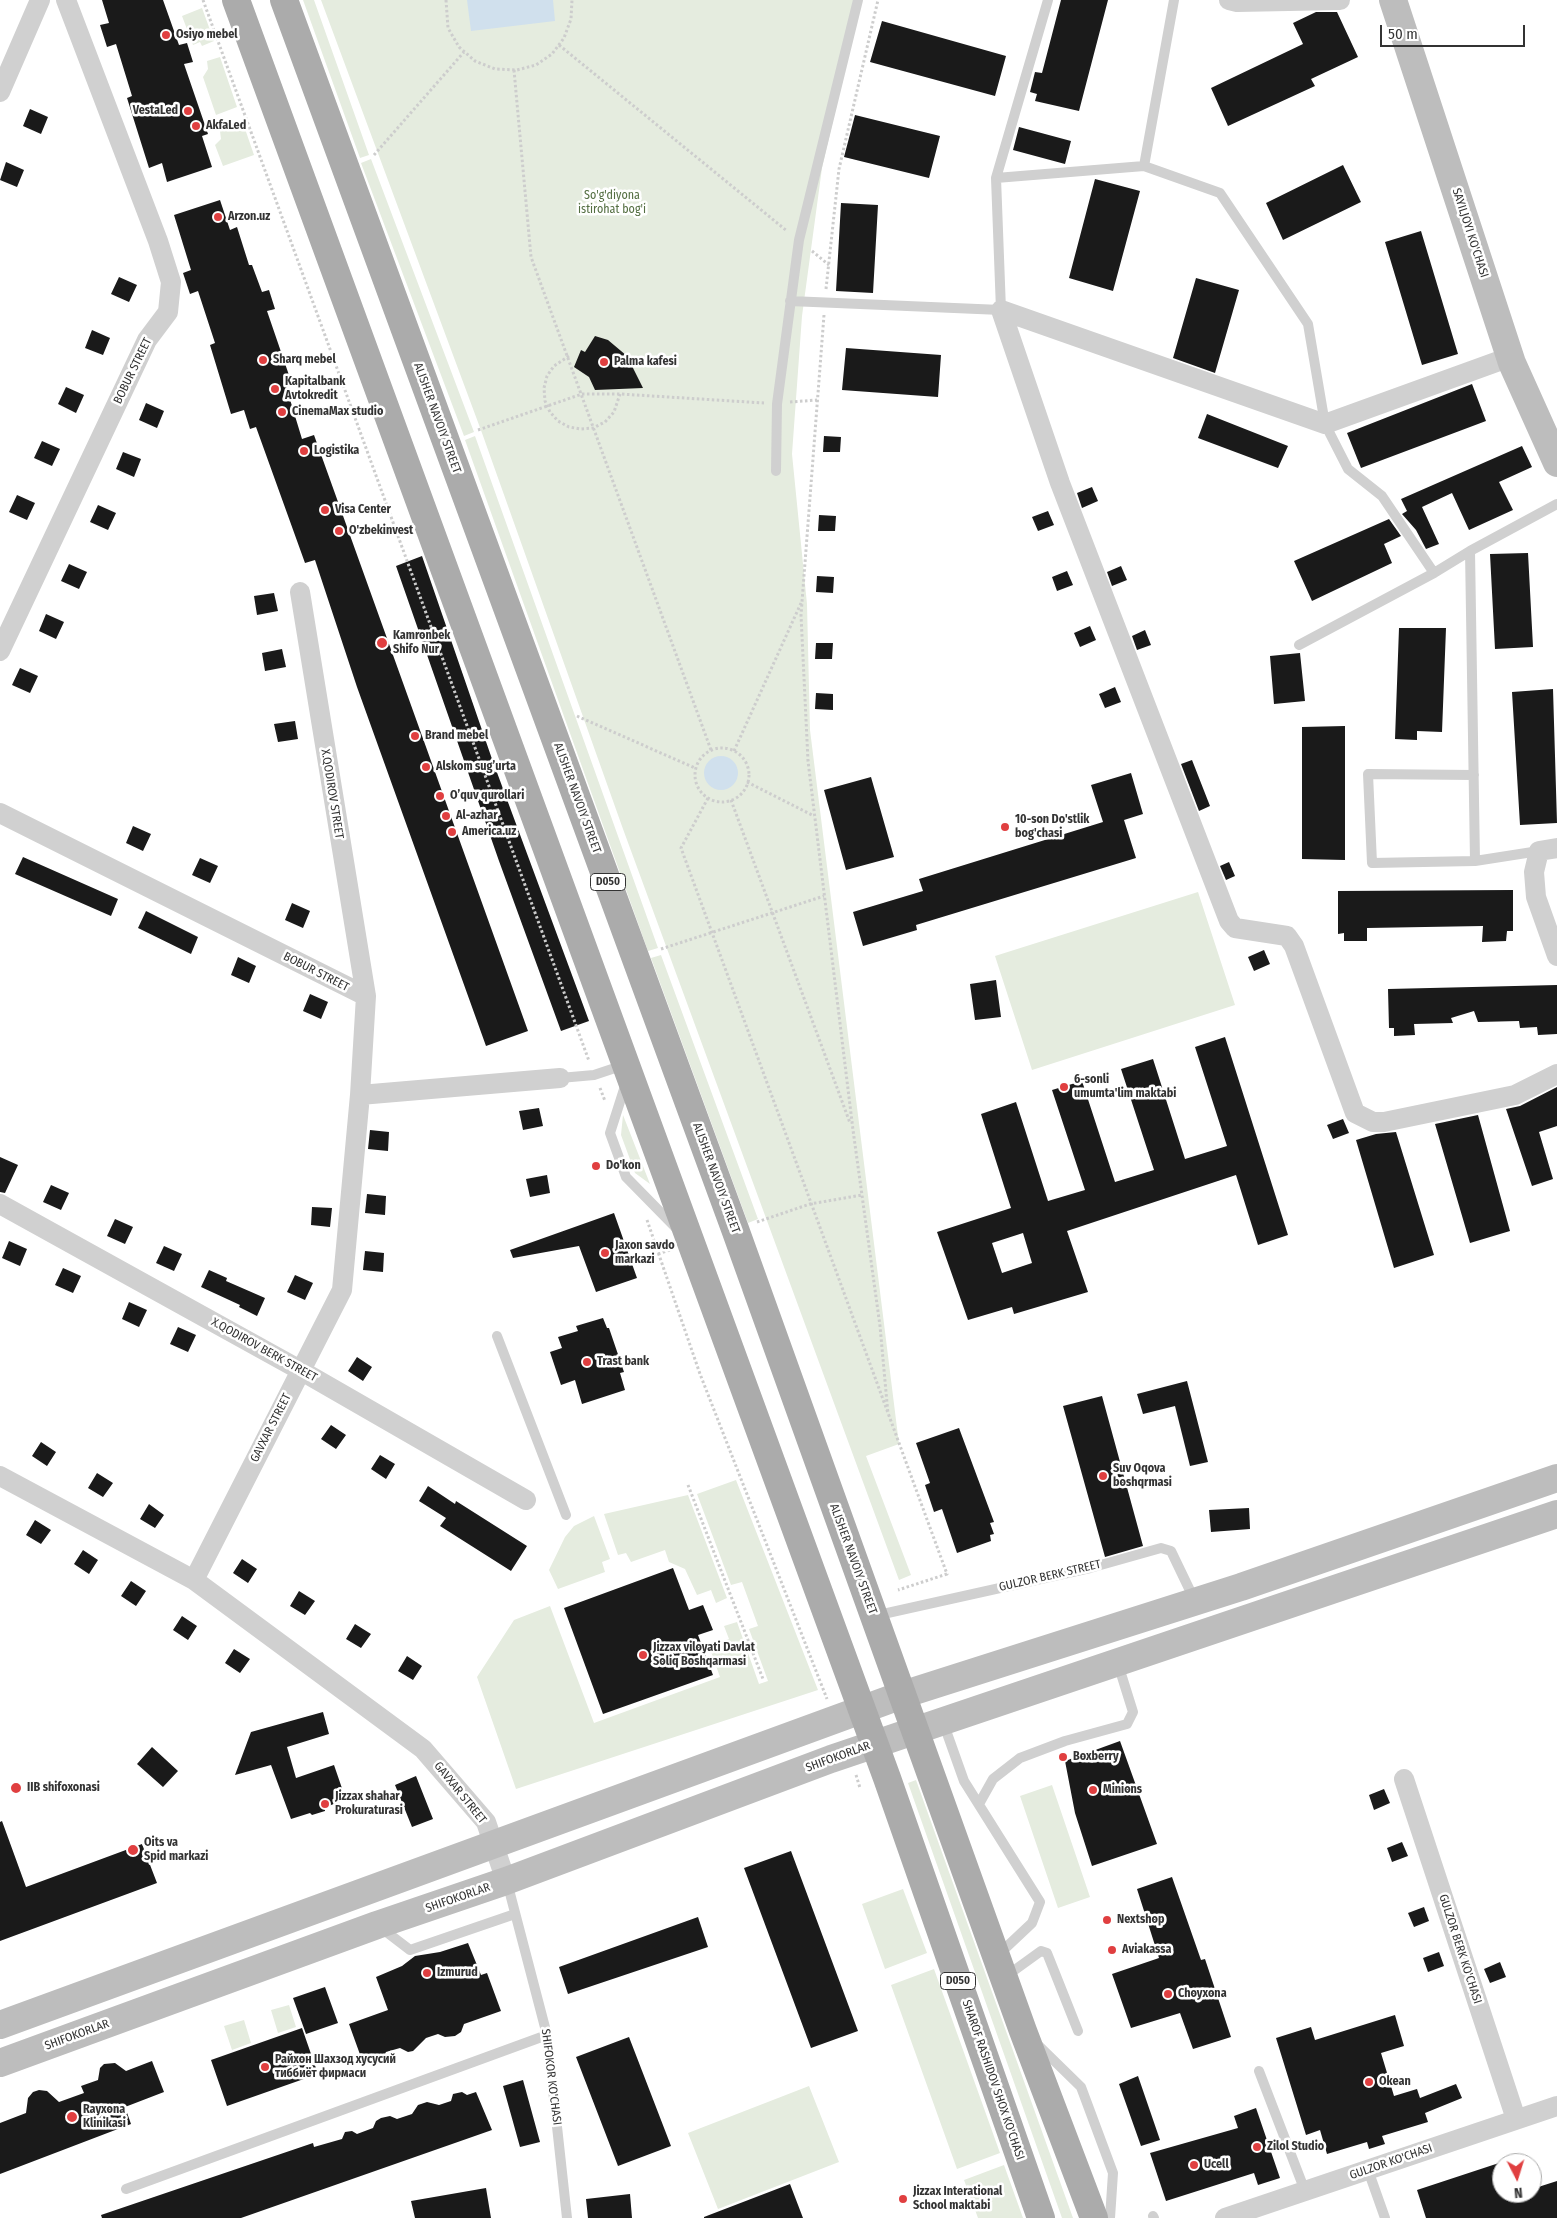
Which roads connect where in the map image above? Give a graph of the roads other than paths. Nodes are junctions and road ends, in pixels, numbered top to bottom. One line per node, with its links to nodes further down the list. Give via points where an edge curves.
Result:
1 (40, 0): 11 (street)
2 (66, 0): 25 (street, BOBUR STREET, via 158,241 170,282 168,312 147,340)
3 (236, 0): 32 (main road, D050)
4 (284, 0): 47 (main road, ALISHER NAVOIY STREET / D050, via 735,1229)
5 (858, 0): 14 (lane, via 799,240)
6 (1048, 0): 13 (lane)
7 (1174, 0): 12 (lane)
8 (1229, 0): 9 (street)
9 (1340, 0)
10 (1393, 0): 16 (main road, SAYILJOYI KO'CHASI)
11 (0, 92)
12 (1144, 166): 13 (lane); 17 (lane, via 1220,193 1308,324)
13 (996, 178): 15 (lane)
14 (790, 301): 15 (lane); 19 (lane, via 776,404)
15 (1001, 310): 17 (street); 33 (street, via 1060,483 1229,922 1235,928 1287,936 1294,946 1355,1113 1373,1122 1384,1122 1515,1095)
16 (1510, 357): 17 (street); 18 (main road, SAYILJOYI KO'CHASI)
17 (1325, 424): 22 (lane, via 1348,469 1382,496)
18 (1557, 463)
19 (776, 471)
20 (1557, 504): 21 (lane)
21 (1470, 551): 22 (lane); 26 (lane)
22 (1434, 573): 24 (lane)
23 (300, 592): 31 (street, X.QODIROV STREET)
24 (1299, 645)
25 (0, 651)
26 (1474, 776): 29 (lane); 29 (lane, via 1368,774 1372,864)
27 (0, 813): 31 (street, BOBUR STREET)
28 (1548, 850): 29 (lane); 30 (street, via 1534,872 1536,897)
29 (1475, 860)
30 (1557, 956)
31 (366, 996): 35 (street)
32 (626, 1070): 34 (lane); 37 (main road, D050); 37 (lane, via 610,1133 626,1177)
33 (1557, 1074)
34 (560, 1078): 35 (street)
35 (360, 1095): 39 (street, GAVXAR STREET, via 342,1290)
36 (0, 1204): 39 (street, X.QODIROV BERK STREET)
37 (690, 1244): 50 (main road, D050)
38 (496, 1336): 44 (lane)
39 (300, 1370): 42 (street, X.QODIROV BERK STREET); 45 (street, GAVXAR STREET)
40 (0, 1476): 45 (street, GAVXAR STREET)
41 (1557, 1478): 46 (main road)
42 (526, 1500)
43 (1557, 1514): 48 (main road, SHIFOKORLAR)
44 (566, 1515)
45 (194, 1580): 56 (street, GAVXAR STREET, via 423,1749 486,1822)
46 (1195, 1601): 47 (lane, GULZOR BERK STREET, via 1171,1551 1160,1548 1090,1568); 49 (main road)
47 (873, 1616): 49 (main road, ALISHER NAVOIY STREET / D050)
48 (1118, 1664): 51 (main road, SHIFOKORLAR); 55 (lane, via 1132,1712 1127,1724 1065,1741 1020,1758 994,1779)
49 (902, 1695): 50 (main road); 52 (main road, ALISHER NAVOIY STREET / D050)
50 (861, 1710): 53 (main road, D050); 56 (main road)
51 (943, 1721): 52 (main road, SHIFOKORLAR); 55 (lane, via 964,1781)
52 (915, 1730): 53 (main road, SHIFOKORLAR); 60 (main road, ALISHER NAVOIY STREET / D050)
53 (874, 1744): 57 (main road, SHIFOKORLAR); 73 (main road, SHAROF RASHIDOV SHOX KO'CHASI / D050)
54 (1404, 1779): 68 (street, GULZOR BERK KO'CHASI)
55 (979, 1804): 60 (lane, via 1040,1902 1032,1923)
56 (494, 1846): 57 (street, GAVXAR STREET); 61 (main road)
57 (506, 1881): 58 (lane, SHIFOKOR KO'CHASI); 59 (main road, SHIFOKORLAR)
58 (515, 1914): 59 (lane, via 410,1950); 64 (lane, SHIFOKOR KO'CHASI)
59 (377, 1925): 65 (main road, SHIFOKORLAR)
60 (1000, 1967): 62 (main road, D050); 63 (lane, via 1041,1951 1047,1953)
61 (0, 2025)
62 (1024, 2031): 74 (main road, D050); 75 (lane, via 1081,2086 1114,2173)
63 (1078, 2031)
64 (547, 2034): 70 (lane); 72 (lane, SHIFOKOR KO'CHASI)
65 (0, 2063)
66 (1259, 2071): 71 (lane)
67 (1557, 2106): 68 (street, GULZOR KO'CHASI)
68 (1516, 2119): 69 (street, GULZOR KO'CHASI)
69 (1368, 2170): 71 (street, GULZOR KO'CHASI); 77 (lane)
70 (126, 2190)
71 (1305, 2191): 76 (street, GULZOR KO'CHASI)
72 (567, 2218)
73 (1042, 2218)
74 (1094, 2218)
75 (1110, 2218)
76 (1225, 2218)
77 (1385, 2218)

